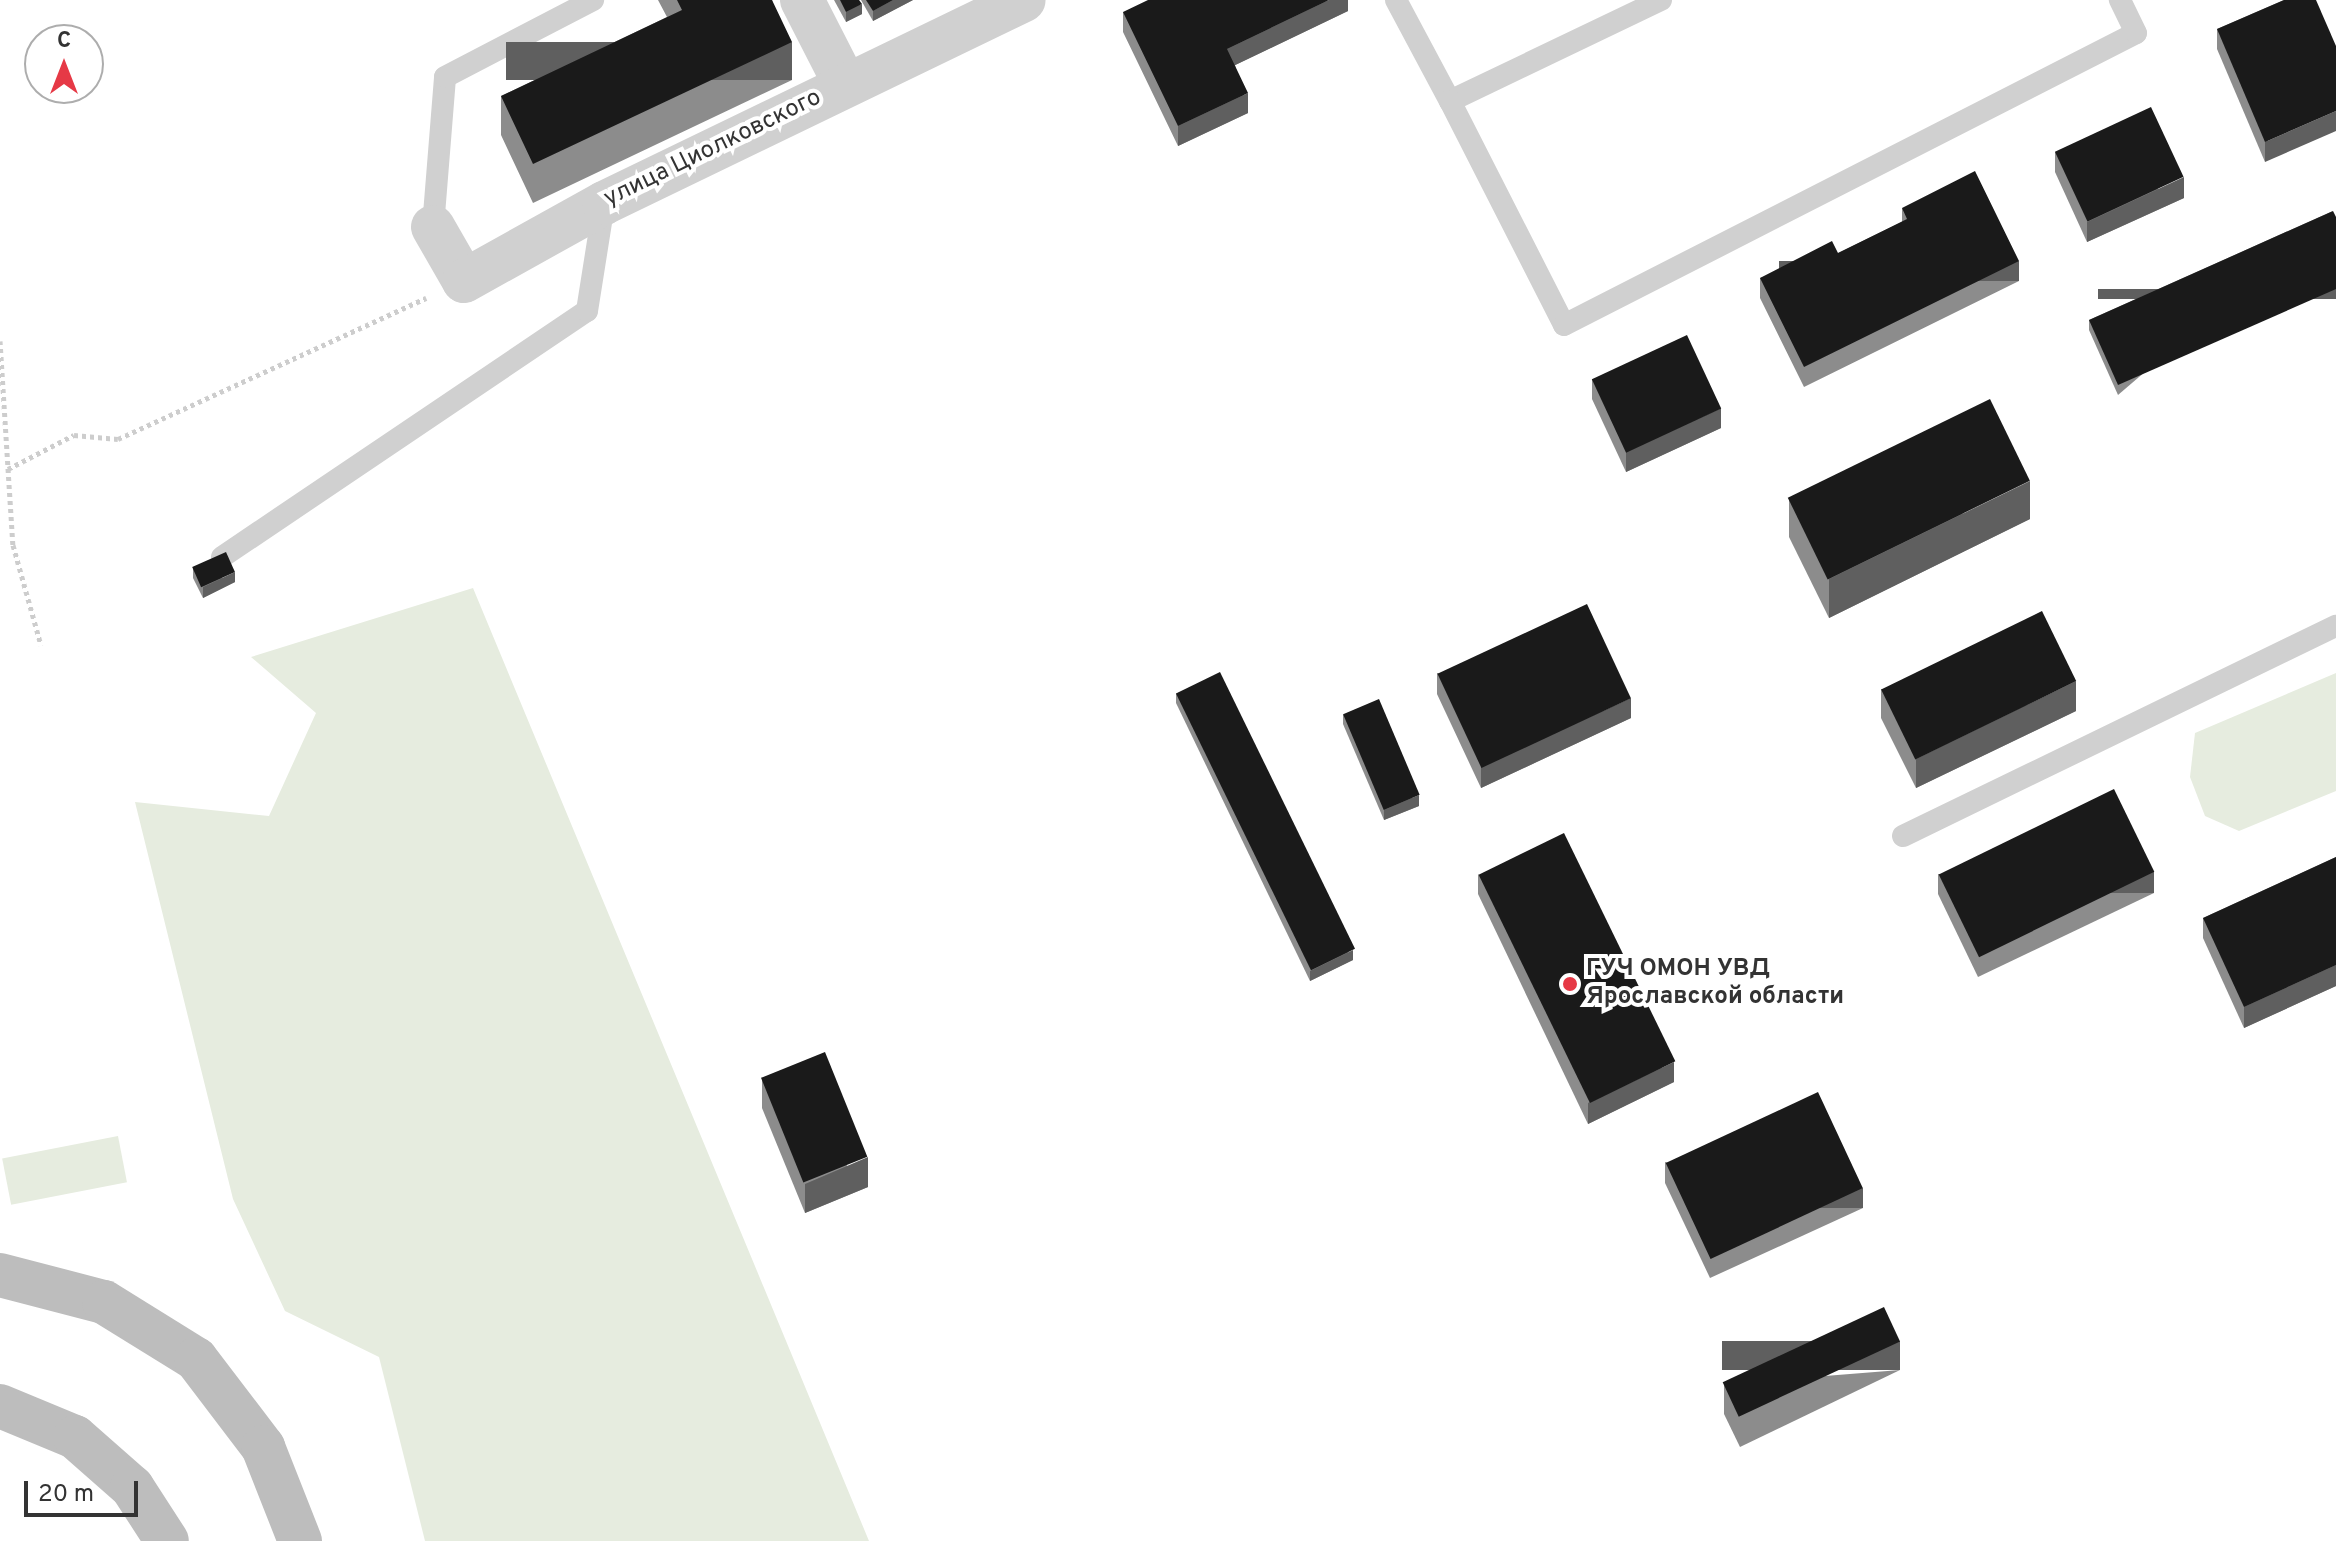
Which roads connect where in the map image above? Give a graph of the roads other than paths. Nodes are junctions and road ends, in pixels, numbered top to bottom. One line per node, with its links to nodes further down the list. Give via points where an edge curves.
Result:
1 (593, 0): 10 (lane, via 445,77)
2 (802, 0): 7 (street)
3 (1024, 0): 7 (street, улица Циолковского)
4 (1396, 0): 8 (lane)
5 (1661, 0): 8 (lane)
6 (2120, 0): 8 (lane, via 2136,33 1564,325)
7 (845, 84): 9 (street, улица Циолковского)
8 (1450, 101)
9 (604, 203): 10 (street, улица Циолковского, via 464,281); 11 (lane, via 587,311)
10 (433, 227)
11 (222, 557)
12 (2336, 626): 13 (lane)
13 (1903, 836)
14 (0, 1275): 17 (main road, via 104,1302 196,1359 263,1447)
15 (0, 1406): 16 (main road, via 75,1437 132,1487)
16 (167, 1541)
17 (300, 1541)

